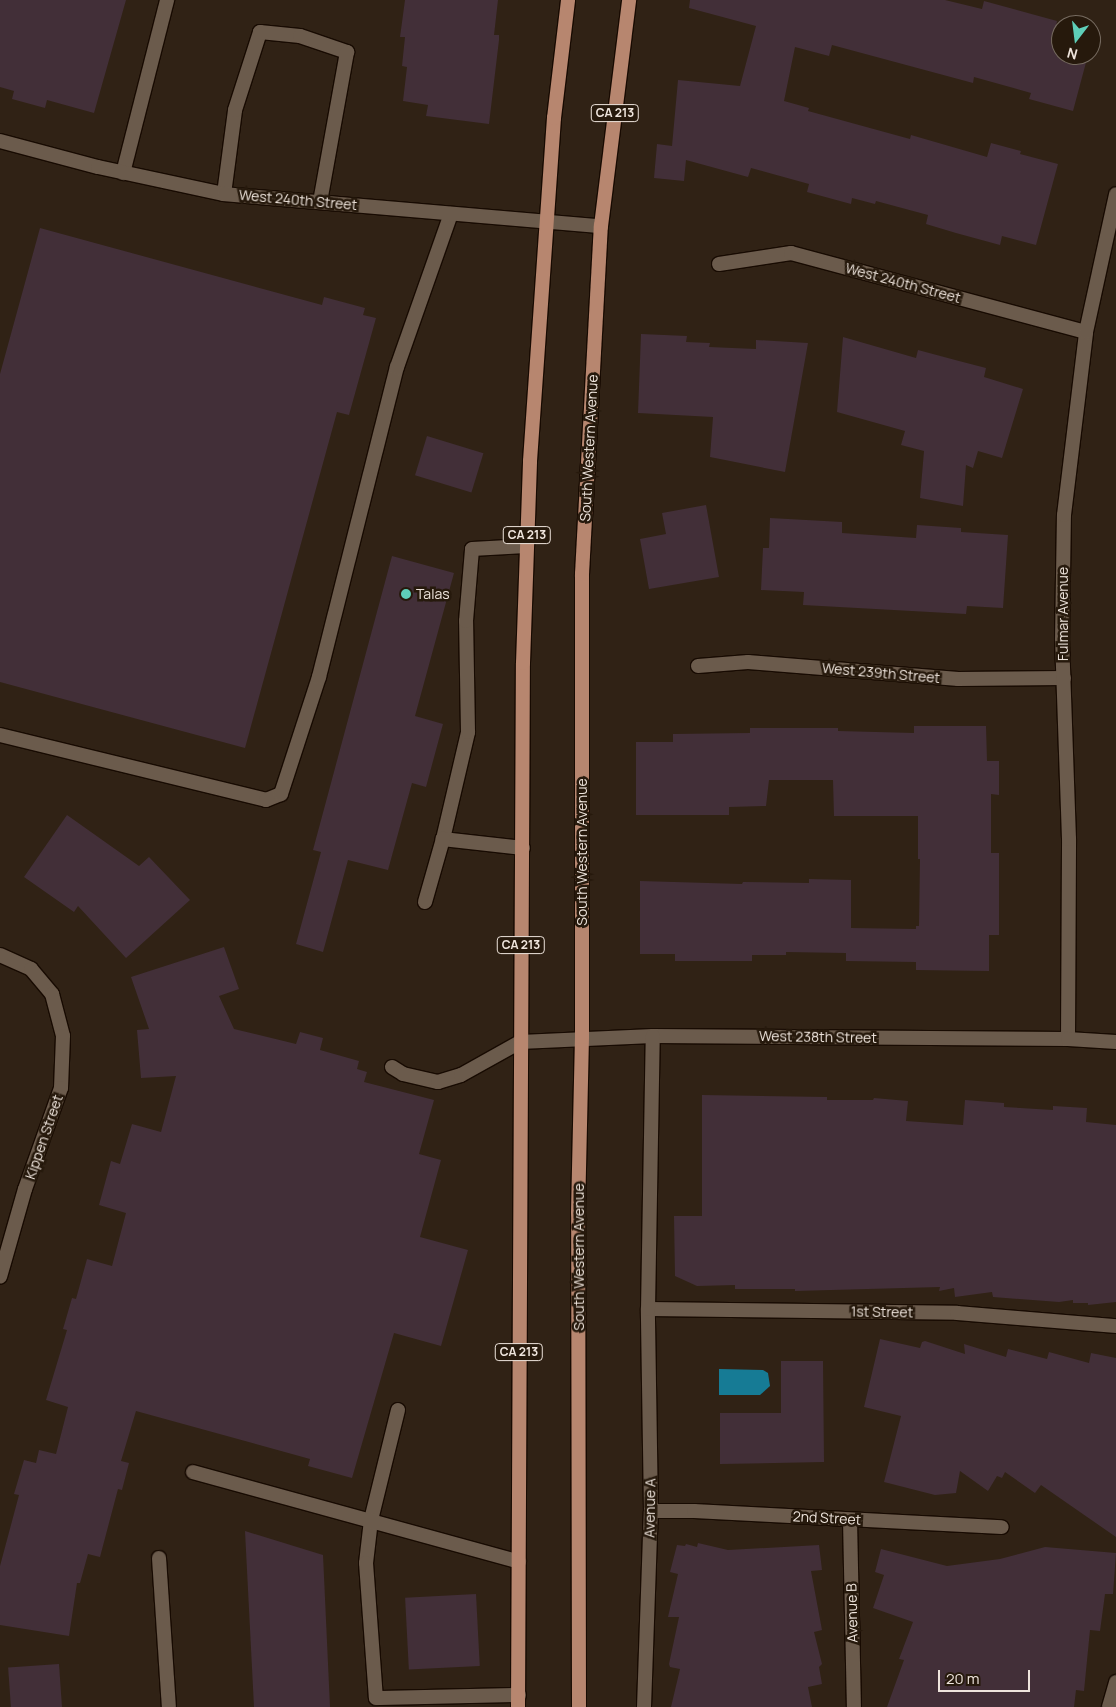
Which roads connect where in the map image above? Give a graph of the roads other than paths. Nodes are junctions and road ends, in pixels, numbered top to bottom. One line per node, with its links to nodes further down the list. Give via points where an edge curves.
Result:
1 (167, 0): 5 (street)
2 (568, 0): 10 (main road, CA 213)
3 (629, 0): 11 (main road, South Western Avenue / CA 213)
4 (0, 140): 5 (street, West 240th Street)
5 (123, 173): 6 (street, West 240th Street)
6 (224, 194): 8 (street, West 240th Street); 8 (street, via 235,110 260,32 300,36 347,52)
7 (1116, 194): 13 (street, Fulmar Avenue)
8 (320, 202): 9 (street, West 240th Street)
9 (451, 214): 10 (street, West 240th Street); 17 (street, via 397,367 319,677 281,794 266,800)
10 (546, 222): 11 (street, West 240th Street); 14 (main road, CA 213)
11 (602, 226): 23 (main road, South Western Avenue / CA 213, via 582,574)
12 (719, 264): 13 (street, West 240th Street, via 792,253)
13 (1086, 332): 16 (street, Fulmar Avenue, via 1064,515)
14 (526, 546): 18 (street, via 472,549 466,621 468,732); 19 (main road, CA 213)
15 (698, 666): 16 (street, West 239th Street, via 748,662 958,679)
16 (1064, 678): 24 (street, Fulmar Avenue, via 1069,839)
17 (0, 735)
18 (443, 839): 19 (street); 20 (street)
19 (523, 848): 25 (main road, CA 213)
20 (425, 902)
21 (0, 955): 28 (street, Kippen Street, via 31,969 52,994 63,1036 60,1088 25,1189)
22 (652, 1036): 23 (street, West 238th Street); 24 (street, West 238th Street); 29 (street, Avenue A)
23 (582, 1037): 25 (street, West 238th Street); 43 (main road, South Western Avenue / CA 213, via 578,1213)
24 (1068, 1039): 26 (street, West 238th Street)
25 (520, 1042): 27 (street, via 461,1075 438,1082 403,1074); 38 (main road, CA 213)
26 (1116, 1042)
27 (392, 1068)
28 (0, 1277)
29 (648, 1309): 30 (street, 1st Street, via 957,1313); 33 (street, Avenue A)
30 (1116, 1326)
31 (398, 1410): 34 (street)
32 (193, 1472): 34 (street)
33 (651, 1511): 35 (street, 2nd Street); 44 (street, Avenue A)
34 (371, 1520): 38 (street); 41 (street, via 366,1563)
35 (850, 1520): 36 (street, 2nd Street); 45 (street, Avenue B)
36 (1002, 1527)
37 (159, 1558): 42 (street)
38 (519, 1562): 40 (main road, CA 213)
39 (1116, 1682): 46 (street)
40 (518, 1701): 41 (street)
41 (376, 1703)
42 (170, 1707)
43 (579, 1707)
44 (644, 1707)
45 (854, 1707)
46 (1109, 1707)

